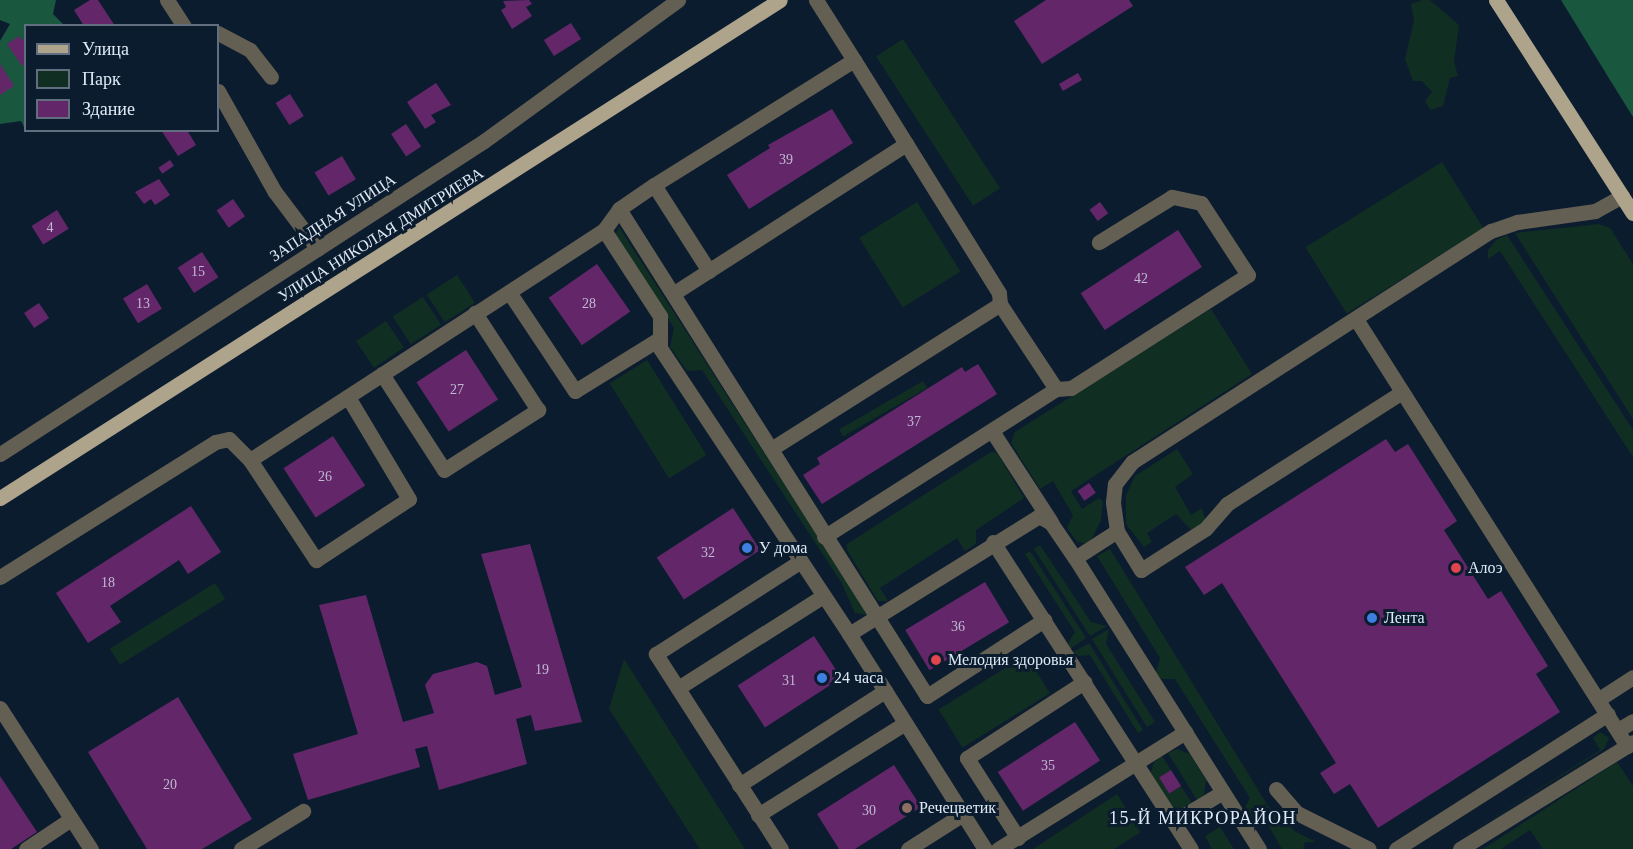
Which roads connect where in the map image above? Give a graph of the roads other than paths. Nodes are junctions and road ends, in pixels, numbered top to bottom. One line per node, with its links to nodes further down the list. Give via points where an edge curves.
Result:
1 (167, 0): 6 (street)
2 (678, 0): 18 (street, ЗАПАДНАЯ УЛИЦА, via 484,141)
3 (780, 0): 34 (main road, УЛИЦА НИКОЛАЯ ДМИТРИЕВА)
4 (816, 0): 8 (street)
5 (1496, 0): 13 (main road)
6 (183, 24)
7 (219, 34): 9 (street, via 250,50)
8 (854, 60): 11 (street); 12 (street)
9 (271, 77)
10 (219, 93): 18 (street, via 275,192)
11 (906, 144): 19 (street); 22 (street, via 999,293)
12 (654, 185): 14 (street); 19 (street)
13 (1622, 196): 15 (main road); 24 (street, via 1595,211 1505,225)
14 (620, 210): 16 (street); 21 (street)
15 (1633, 213)
16 (604, 230): 20 (street); 25 (street, via 652,300 660,316)
17 (1099, 242): 27 (street, via 1172,197 1201,203 1248,275 1071,388)
18 (318, 249): 32 (street, ЗАПАДНАЯ УЛИЦА)
19 (709, 271): 21 (street)
20 (509, 292): 23 (street); 25 (street, via 575,391)
21 (674, 293): 31 (street)
22 (1000, 304): 27 (street); 31 (street)
23 (475, 313): 26 (street); 26 (street, via 538,410 444,470)
24 (1356, 319): 28 (street); 36 (street, via 1132,462 1115,484)
25 (659, 334): 40 (street, via 660,348)
26 (382, 375): 29 (street)
27 (1056, 389): 30 (street)
28 (1402, 392): 36 (street, via 1227,504 1205,529 1141,570); 50 (street)
29 (348, 397): 33 (street); 33 (street, via 409,499 326,554 316,560)
30 (992, 431): 35 (street); 37 (street)
31 (771, 449): 37 (street)
32 (0, 454)
33 (250, 460): 41 (street, via 229,439 215,442)
34 (0, 498)
35 (1052, 523): 38 (street, via 1034,516); 39 (street)
36 (1117, 531): 39 (street)
37 (824, 537): 43 (street)
38 (993, 542): 43 (street); 44 (street)
39 (1075, 558): 56 (street)
40 (801, 561): 42 (street); 48 (street, via 656,654)
41 (0, 577)
42 (824, 596): 45 (street); 48 (street)
43 (876, 616): 44 (street, via 927,696); 45 (street)
44 (1044, 621): 47 (street)
45 (849, 634): 49 (street)
46 (1633, 677): 50 (street)
47 (1084, 682): 58 (street); 67 (street, via 967,758)
48 (678, 688): 59 (street)
49 (885, 691): 54 (street); 59 (street)
50 (1599, 699): 52 (street)
51 (0, 708): 65 (street)
52 (1608, 714): 55 (street); 78 (street)
53 (1633, 721): 55 (street)
54 (905, 723): 63 (street); 64 (street)
55 (1618, 730): 57 (street)
56 (1185, 732): 58 (street); 61 (street)
57 (1625, 746): 79 (street)
58 (1135, 762): 66 (street); 67 (street)
59 (739, 785): 64 (street)
60 (1276, 789): 77 (street, via 1297,813)
61 (1223, 792): 66 (street); 76 (street)
62 (303, 811): 70 (street)
63 (963, 814): 72 (street); 73 (street)
64 (758, 815): 71 (street)
65 (71, 819): 68 (street); 69 (street)
66 (1173, 822): 75 (street)
67 (1018, 838): 74 (street)
68 (26, 849)
69 (91, 849)
70 (241, 849)
71 (781, 849)
72 (908, 849)
73 (985, 849)
74 (998, 849)
75 (1191, 849)
76 (1259, 849)
77 (1369, 849)
78 (1396, 849)
79 (1460, 849)

